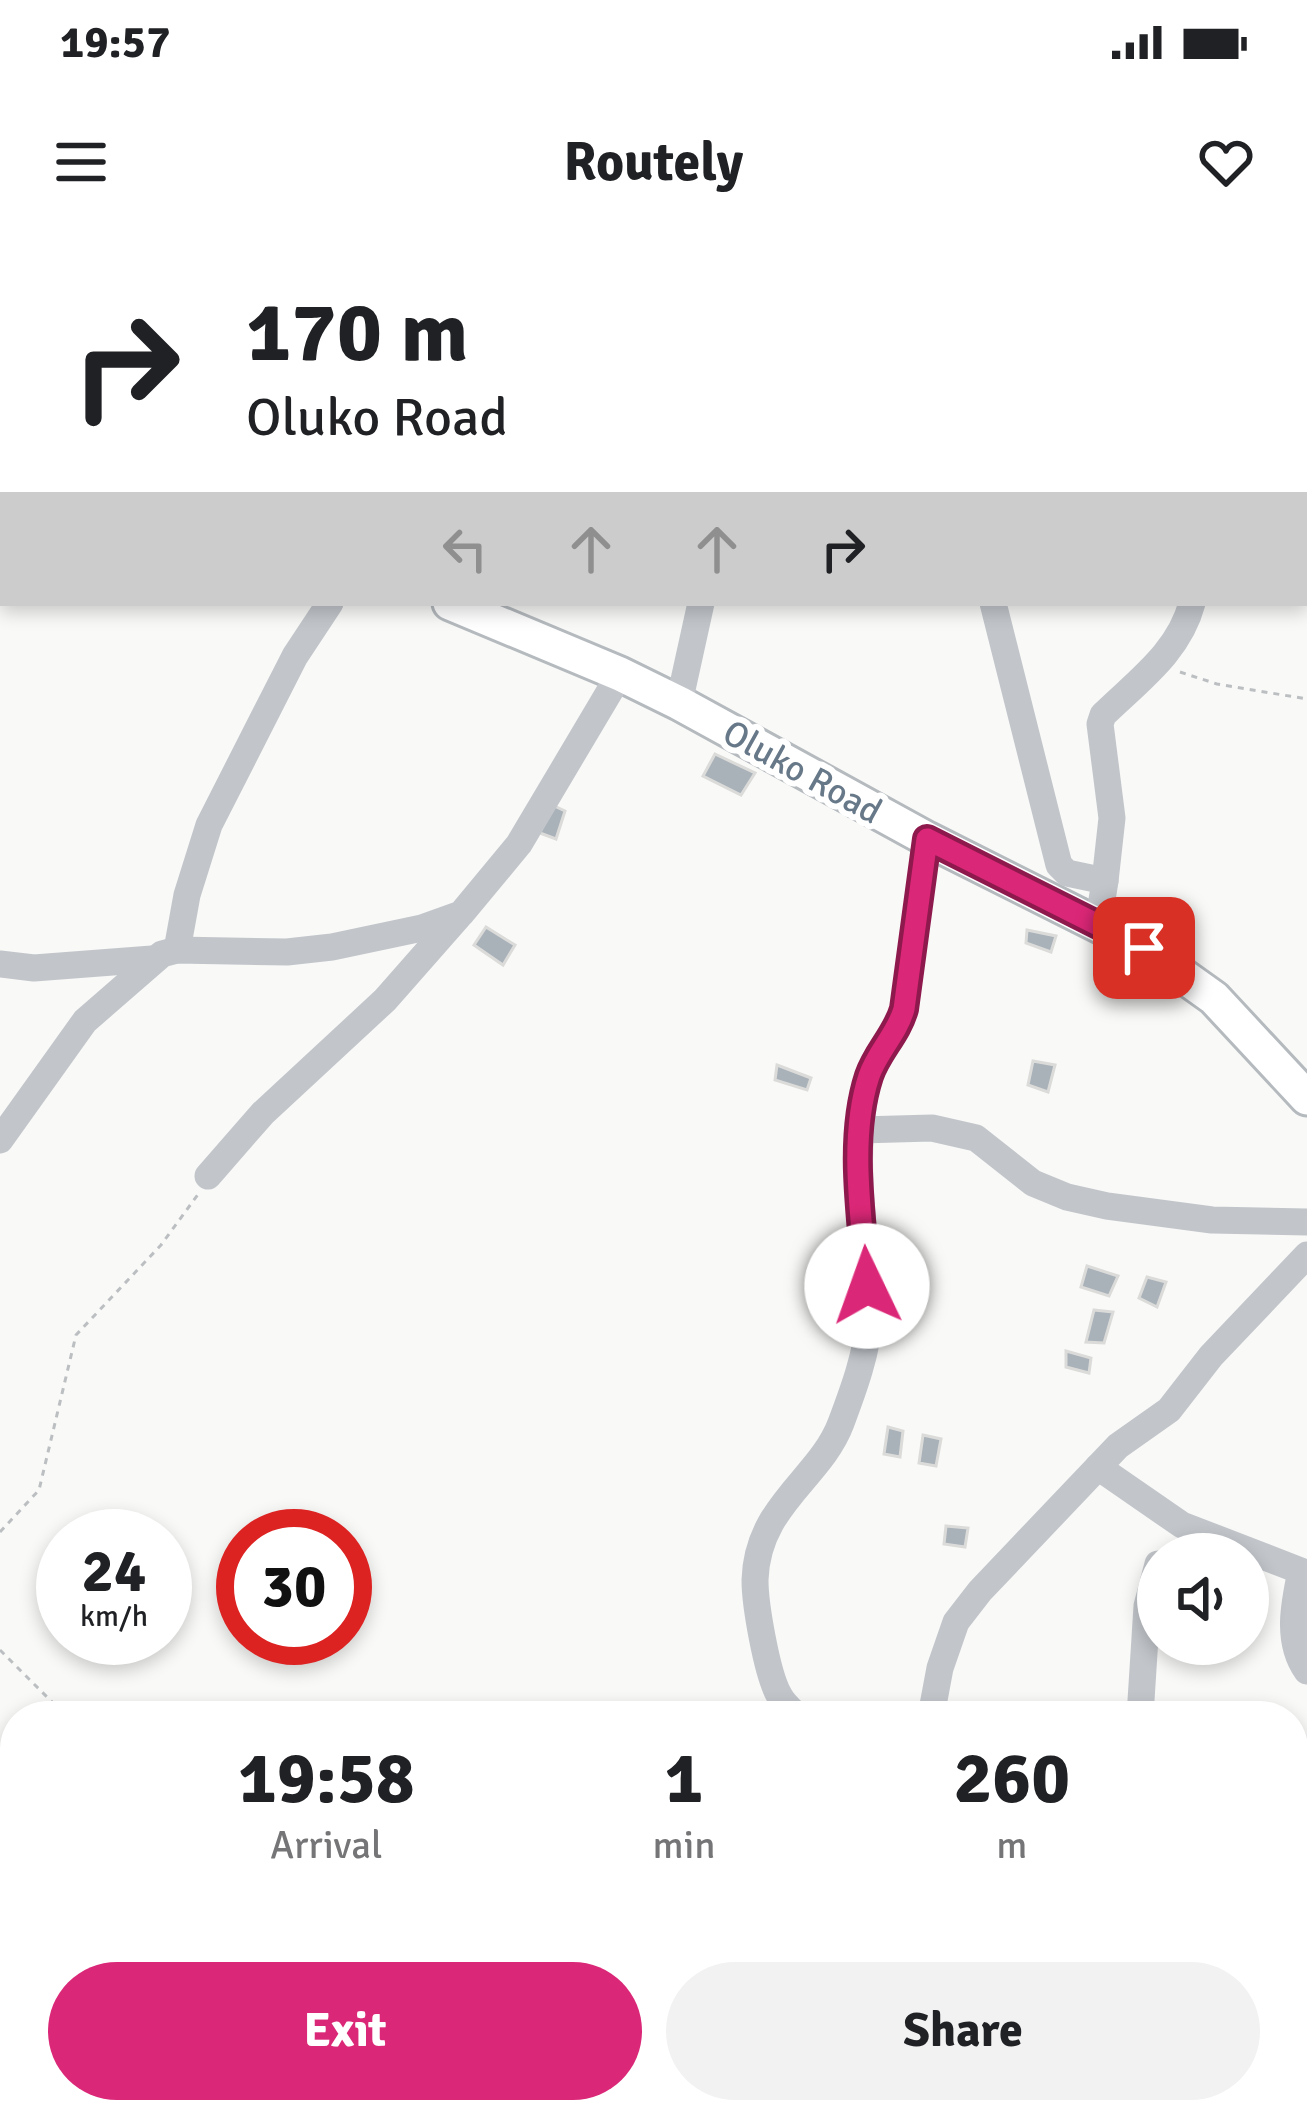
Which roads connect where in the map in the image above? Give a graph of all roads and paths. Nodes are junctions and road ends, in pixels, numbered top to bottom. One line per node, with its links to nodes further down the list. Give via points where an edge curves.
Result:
1 (328, 606): 14 (street, via 209,825)
2 (457, 606): 7 (main road, Oluko Road)
3 (700, 606): 9 (street)
4 (994, 606): 11 (street, via 1059,865)
5 (1191, 606): 6 (street, via 1181,635)
6 (1155, 665): 8 (path); 11 (street, via 1100,724 1112,818)
7 (620, 674): 9 (main road, Oluko Road); 12 (street, via 519,844)
8 (1307, 699)
9 (680, 703): 10 (main road, Oluko Road)
10 (927, 839): 13 (main road, Oluko Road); 17 (street, via 904,1009 868,1078)
11 (1105, 881): 13 (street)
12 (461, 914): 14 (street, via 332,947); 19 (street)
13 (1098, 925): 16 (main road, Oluko Road, via 1214,998)
14 (164, 955): 15 (street); 18 (street, via 85,1021)
15 (0, 964)
16 (1307, 1098)
17 (860, 1130): 20 (street, via 932,1128 976,1138 1033,1183 1087,1202 1212,1220); 30 (street, via 869,1322 839,1429 770,1524 755,1580)
18 (0, 1140)
19 (208, 1176): 24 (path, via 188,1213 76,1335 39,1490)
20 (1307, 1222)
21 (1307, 1255): 22 (street, via 1169,1410)
22 (1098, 1467): 23 (street); 31 (street, via 956,1622)
23 (1182, 1525): 25 (street); 28 (street, via 1301,1571 1293,1639)
24 (0, 1532)
25 (1177, 1533)
26 (0, 1650): 29 (path)
27 (1143, 1665): 32 (street)
28 (1307, 1671)
29 (51, 1701)
30 (783, 1701)
31 (934, 1701)
32 (1141, 1701)

